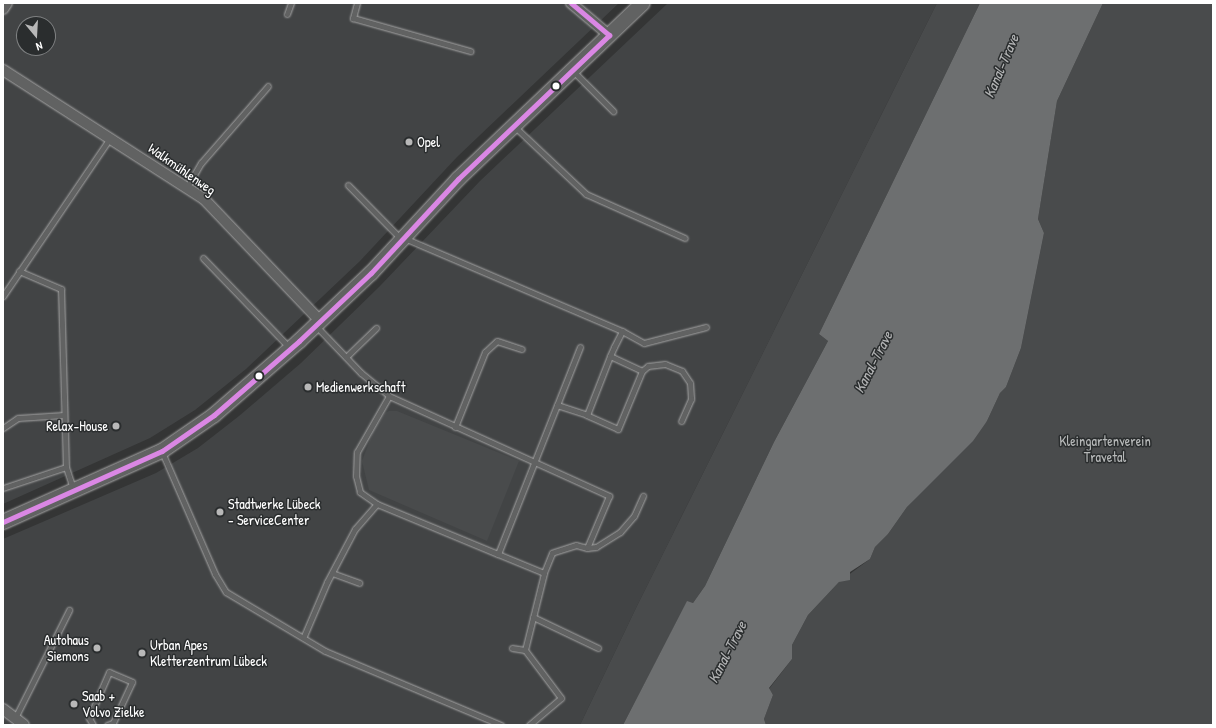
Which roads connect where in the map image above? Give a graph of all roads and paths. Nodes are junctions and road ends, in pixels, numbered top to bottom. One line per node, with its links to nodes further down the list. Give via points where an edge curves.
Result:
1 (7, 3): 6 (street)
2 (291, 3): 7 (lane)
3 (357, 3): 9 (lane, via 353,18)
4 (571, 3): 8 (street)
5 (643, 3): 8 (main road)
6 (3, 9)
7 (287, 14)
8 (609, 35): 11 (main road)
9 (470, 50)
10 (3, 70): 15 (street, Walkmühlenweg)
11 (572, 70): 13 (lane); 14 (main road)
12 (268, 86): 17 (lane, via 201,164)
13 (613, 111)
14 (514, 126): 18 (lane, via 586,194); 19 (main road, via 458,179)
15 (111, 138): 17 (street, Walkmühlenweg); 21 (lane)
16 (348, 185): 19 (lane)
17 (187, 187): 23 (street, Walkmühlenweg, via 204,199 239,233)
18 (685, 238)
19 (402, 239): 23 (main road, via 371,273); 26 (lane)
20 (203, 258): 28 (lane)
21 (19, 271): 22 (lane); 35 (lane, via 61,289)
22 (3, 296)
23 (318, 323): 28 (main road); 31 (lane)
24 (376, 328): 31 (lane)
25 (706, 328): 26 (lane, via 644,343)
26 (622, 330): 30 (lane)
27 (580, 346): 34 (lane)
28 (290, 349): 40 (main road, via 214,415)
29 (522, 349): 38 (lane, via 497,341 485,352)
30 (610, 356): 32 (lane); 36 (lane)
31 (346, 357): 33 (lane)
32 (642, 371): 36 (lane, via 618,429); 37 (lane, via 648,366 665,364 682,371 690,384 690,398)
33 (389, 396): 38 (lane); 46 (lane, via 357,452 356,476 360,492)
34 (558, 405): 36 (lane); 41 (lane)
35 (64, 415): 39 (lane, via 18,418); 42 (lane)
36 (587, 416)
37 (681, 421)
38 (455, 427): 41 (lane)
39 (3, 428)
40 (162, 451): 44 (main road); 55 (lane, via 214,574 226,592)
41 (535, 463): 48 (lane, via 609,496); 49 (lane)
42 (66, 467): 43 (lane); 44 (lane)
43 (3, 488)
44 (74, 491): 47 (main road)
45 (643, 496): 48 (lane, via 634,516 620,532 596,547)
46 (377, 504): 49 (lane); 50 (lane, via 355,529)
47 (4, 520)
48 (587, 548): 51 (lane, via 576,545 552,553)
49 (498, 554): 51 (lane)
50 (332, 573): 52 (lane); 55 (lane)
51 (544, 573): 54 (lane)
52 (359, 583)
53 (69, 610): 60 (lane)
54 (533, 617): 57 (lane); 58 (lane)
55 (304, 636): 64 (lane, via 325,651)
56 (512, 648): 58 (lane)
57 (598, 648)
58 (525, 650): 65 (lane, via 561,698)
59 (3, 709): 60 (street)
60 (14, 718): 61 (street)
61 (24, 725)
62 (93, 725): 63 (lane, via 89,718 108,672 132,682 113,723)
63 (107, 725)
64 (500, 725)
65 (529, 725)

